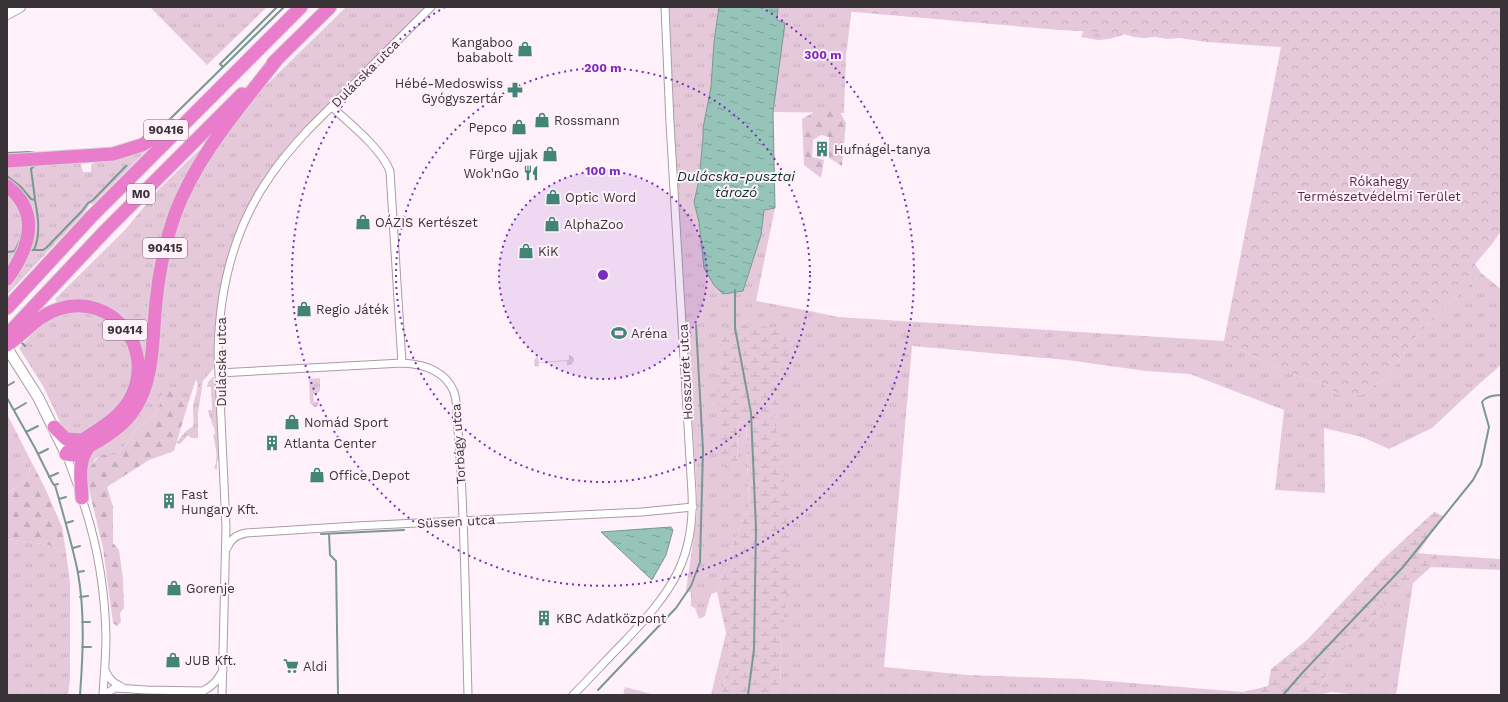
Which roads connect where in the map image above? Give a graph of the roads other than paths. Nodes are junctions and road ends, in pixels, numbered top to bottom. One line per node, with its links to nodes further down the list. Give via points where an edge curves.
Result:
1 (20, 7): 6 (street)
2 (301, 7): 8 (highway, M0)
3 (330, 7): 7 (highway, M0)
4 (431, 7): 9 (street, Dulácska utca)
5 (665, 7): 23 (street, Hosszúrét utca)
6 (7, 14)
7 (278, 58): 14 (highway, M0, via 106,230); 20 (highway, 90415, via 214,140 184,192 170,229 159,276 150,365 142,395 132,414 123,424)
8 (233, 75): 10 (highway, 90416, via 176,124 142,145 98,156); 13 (highway, M0, via 91,217)
9 (332, 107): 17 (street, via 379,152 390,171); 18 (street, Dulácska utca, via 308,130 271,175 246,220 234,249 222,302 218,332)
10 (7, 161)
11 (7, 186): 12 (highway, via 24,205 29,227 25,248)
12 (7, 279)
13 (7, 308)
14 (7, 335)
15 (7, 345): 20 (highway, 90414, via 44,316 58,309 88,306 118,321 132,340 138,362 135,388 118,414)
16 (7, 348): 19 (street)
17 (402, 363): 18 (street, Torbágy utca); 24 (street, Torbágy utca, via 417,364 439,373 454,392)
18 (219, 373): 25 (street, Dulácska utca)
19 (54, 427): 20 (highway, via 66,439); 21 (street)
20 (86, 443): 21 (highway, 90415, via 76,455); 22 (highway, 90415, via 81,462)
21 (66, 454): 22 (street)
22 (82, 498): 27 (street, via 93,537 103,600 106,638)
23 (693, 507): 24 (street, Süssen utca); 34 (street, Hosszúrét utca, via 683,562 667,593)
24 (463, 521): 25 (street, Süssen utca, via 246,533 233,538); 33 (street, Torbágy utca)
25 (226, 550): 26 (street, Dulácska utca)
26 (224, 668): 29 (street, via 211,687); 32 (street, Dulácska utca)
27 (104, 670): 28 (street, via 114,684); 30 (street)
28 (123, 688): 29 (street); 30 (street, via 115,688)
29 (203, 691): 31 (street)
30 (104, 695)
31 (212, 695)
32 (222, 695)
33 (468, 695)
34 (573, 695)

